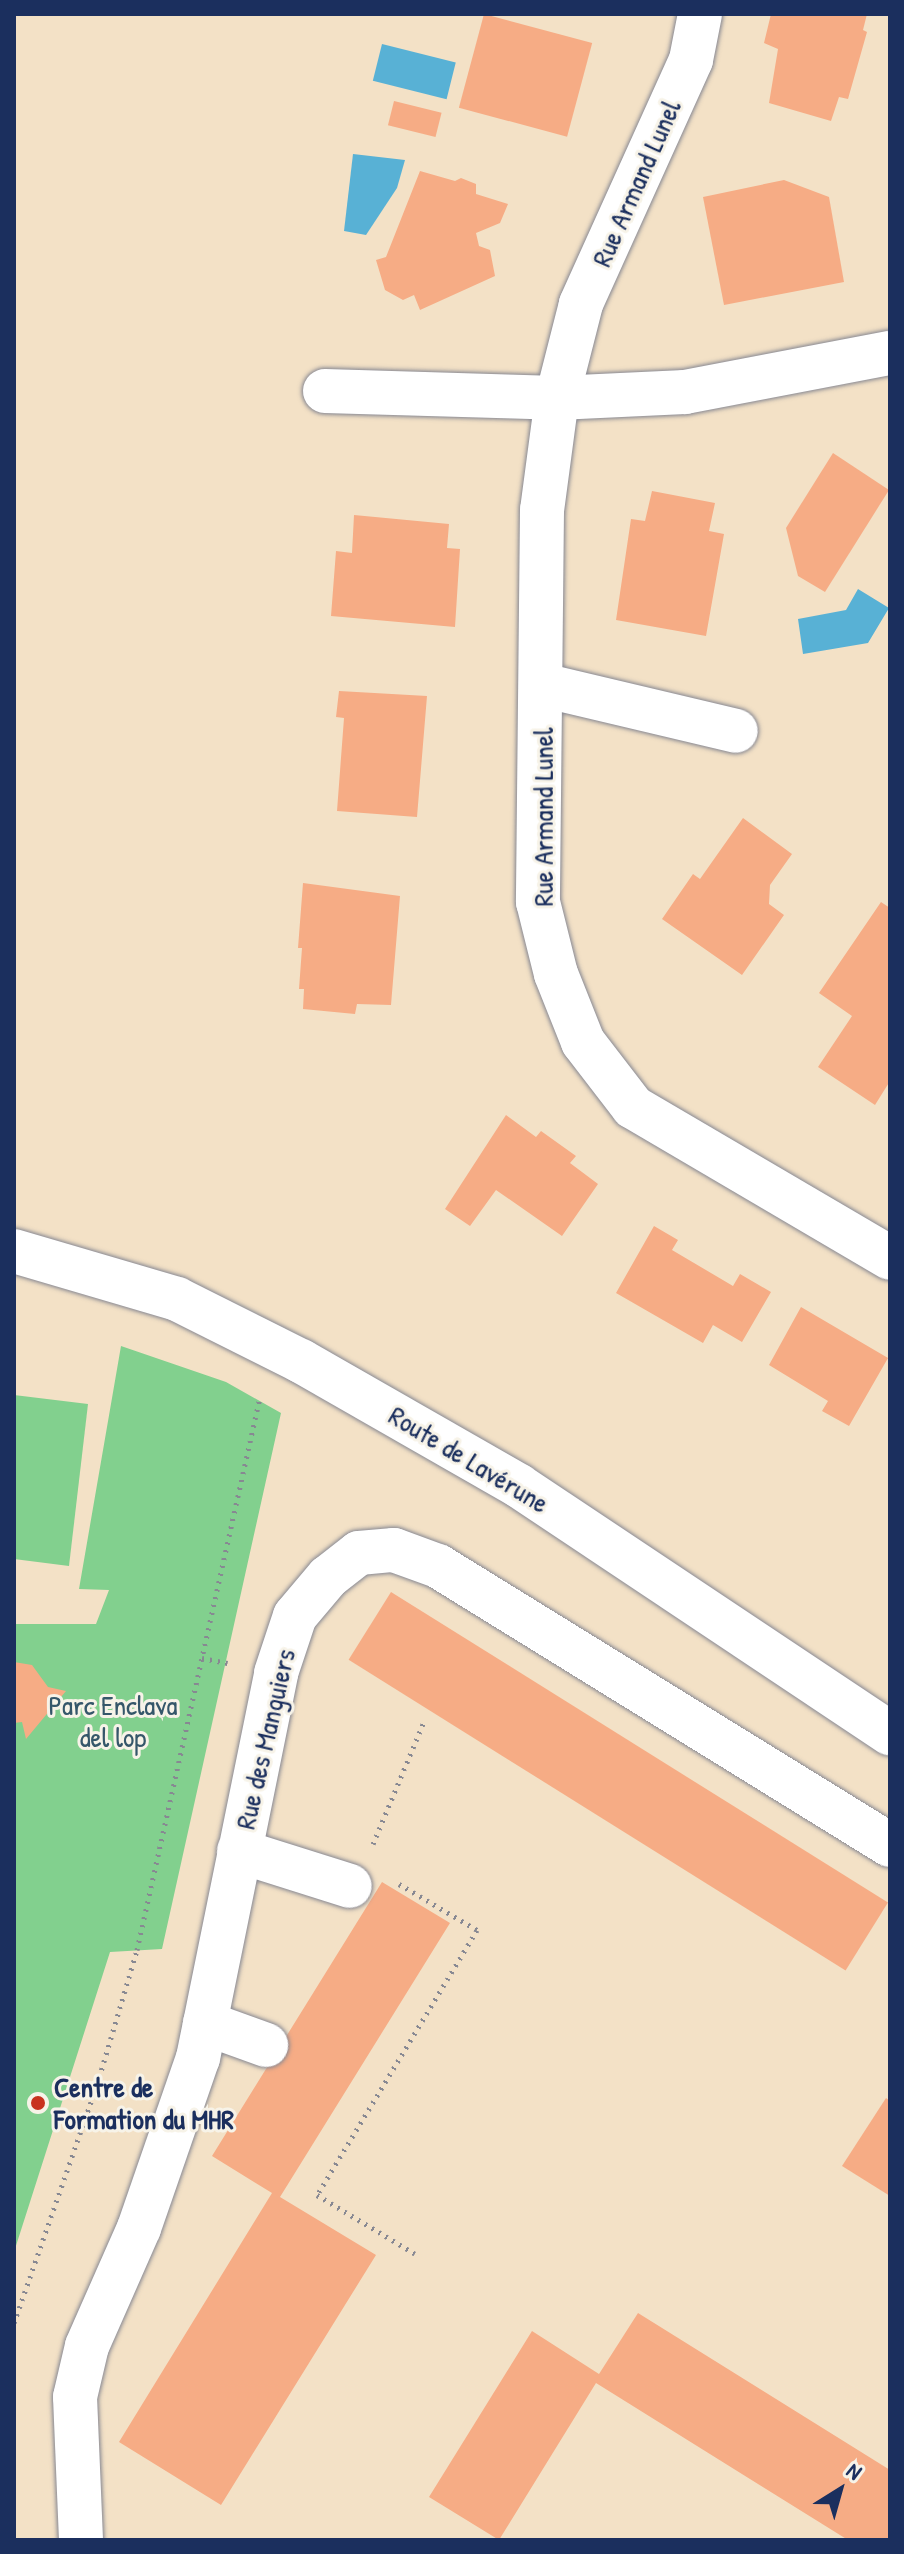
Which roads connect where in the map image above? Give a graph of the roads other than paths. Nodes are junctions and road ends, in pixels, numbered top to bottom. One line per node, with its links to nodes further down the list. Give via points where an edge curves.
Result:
1 (700, 14): 4 (street, Rue Armand Lunel, via 691,60 581,304)
2 (890, 353): 4 (street, via 685,392)
3 (325, 391): 4 (street)
4 (557, 398): 5 (street, Rue Armand Lunel, via 542,510)
5 (542, 685): 6 (street); 8 (street, Rue Armand Lunel, via 538,902 556,974 583,1042 633,1107)
6 (736, 731)
7 (14, 1251): 9 (street, Route de Lavérune, via 177,1299 301,1361 519,1486)
8 (890, 1258)
9 (890, 1733)
10 (890, 1845): 11 (street, Rue des Manguiers, via 438,1566 394,1550 359,1553 328,1577 295,1616 276,1673)
11 (239, 1851): 12 (street); 13 (street, Rue des Manguiers)
12 (370, 1871)
13 (205, 2023): 14 (street); 15 (street, Rue des Manguiers, via 164,2159 87,2346 75,2397)
14 (266, 2045)
15 (81, 2540)

